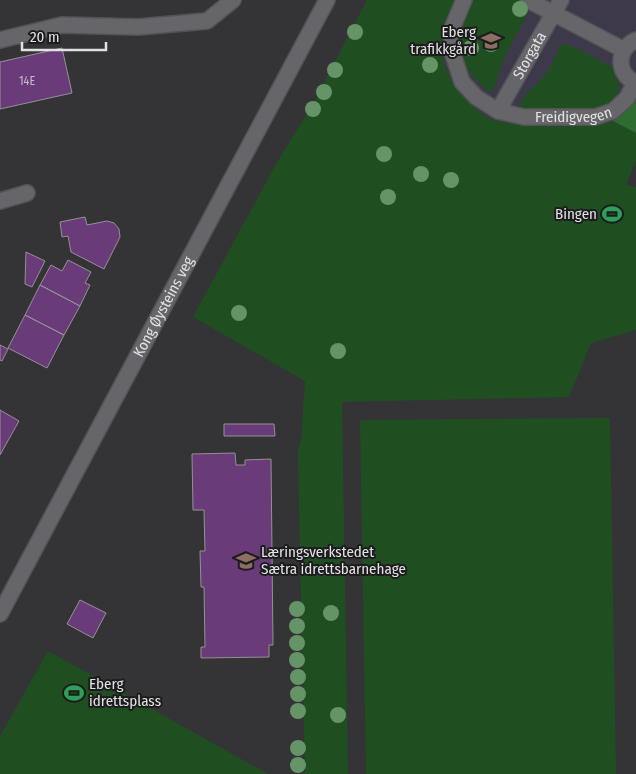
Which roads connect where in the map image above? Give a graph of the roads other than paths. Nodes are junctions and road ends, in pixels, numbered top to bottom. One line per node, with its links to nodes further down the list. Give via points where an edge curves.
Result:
1 (234, 0): 7 (main road, via 207,22 138,27 62,25)
2 (327, 0): 14 (main road, Kong Øysteins veg)
3 (464, 0): 11 (main road, Freidigvegen, via 453,26 451,48 462,82 476,97)
4 (528, 0): 6 (main road)
5 (561, 0): 6 (main road, Storgata)
6 (554, 14): 9 (main road); 11 (main road, Storgata)
7 (0, 40)
8 (636, 40): 9 (main road)
9 (624, 50): 10 (main road, via 621,69)
10 (635, 83): 11 (main road, Freidigvegen, via 627,98 613,111 595,117 524,117)
11 (498, 111)
12 (27, 193): 13 (main road)
13 (0, 201)
14 (0, 614)

